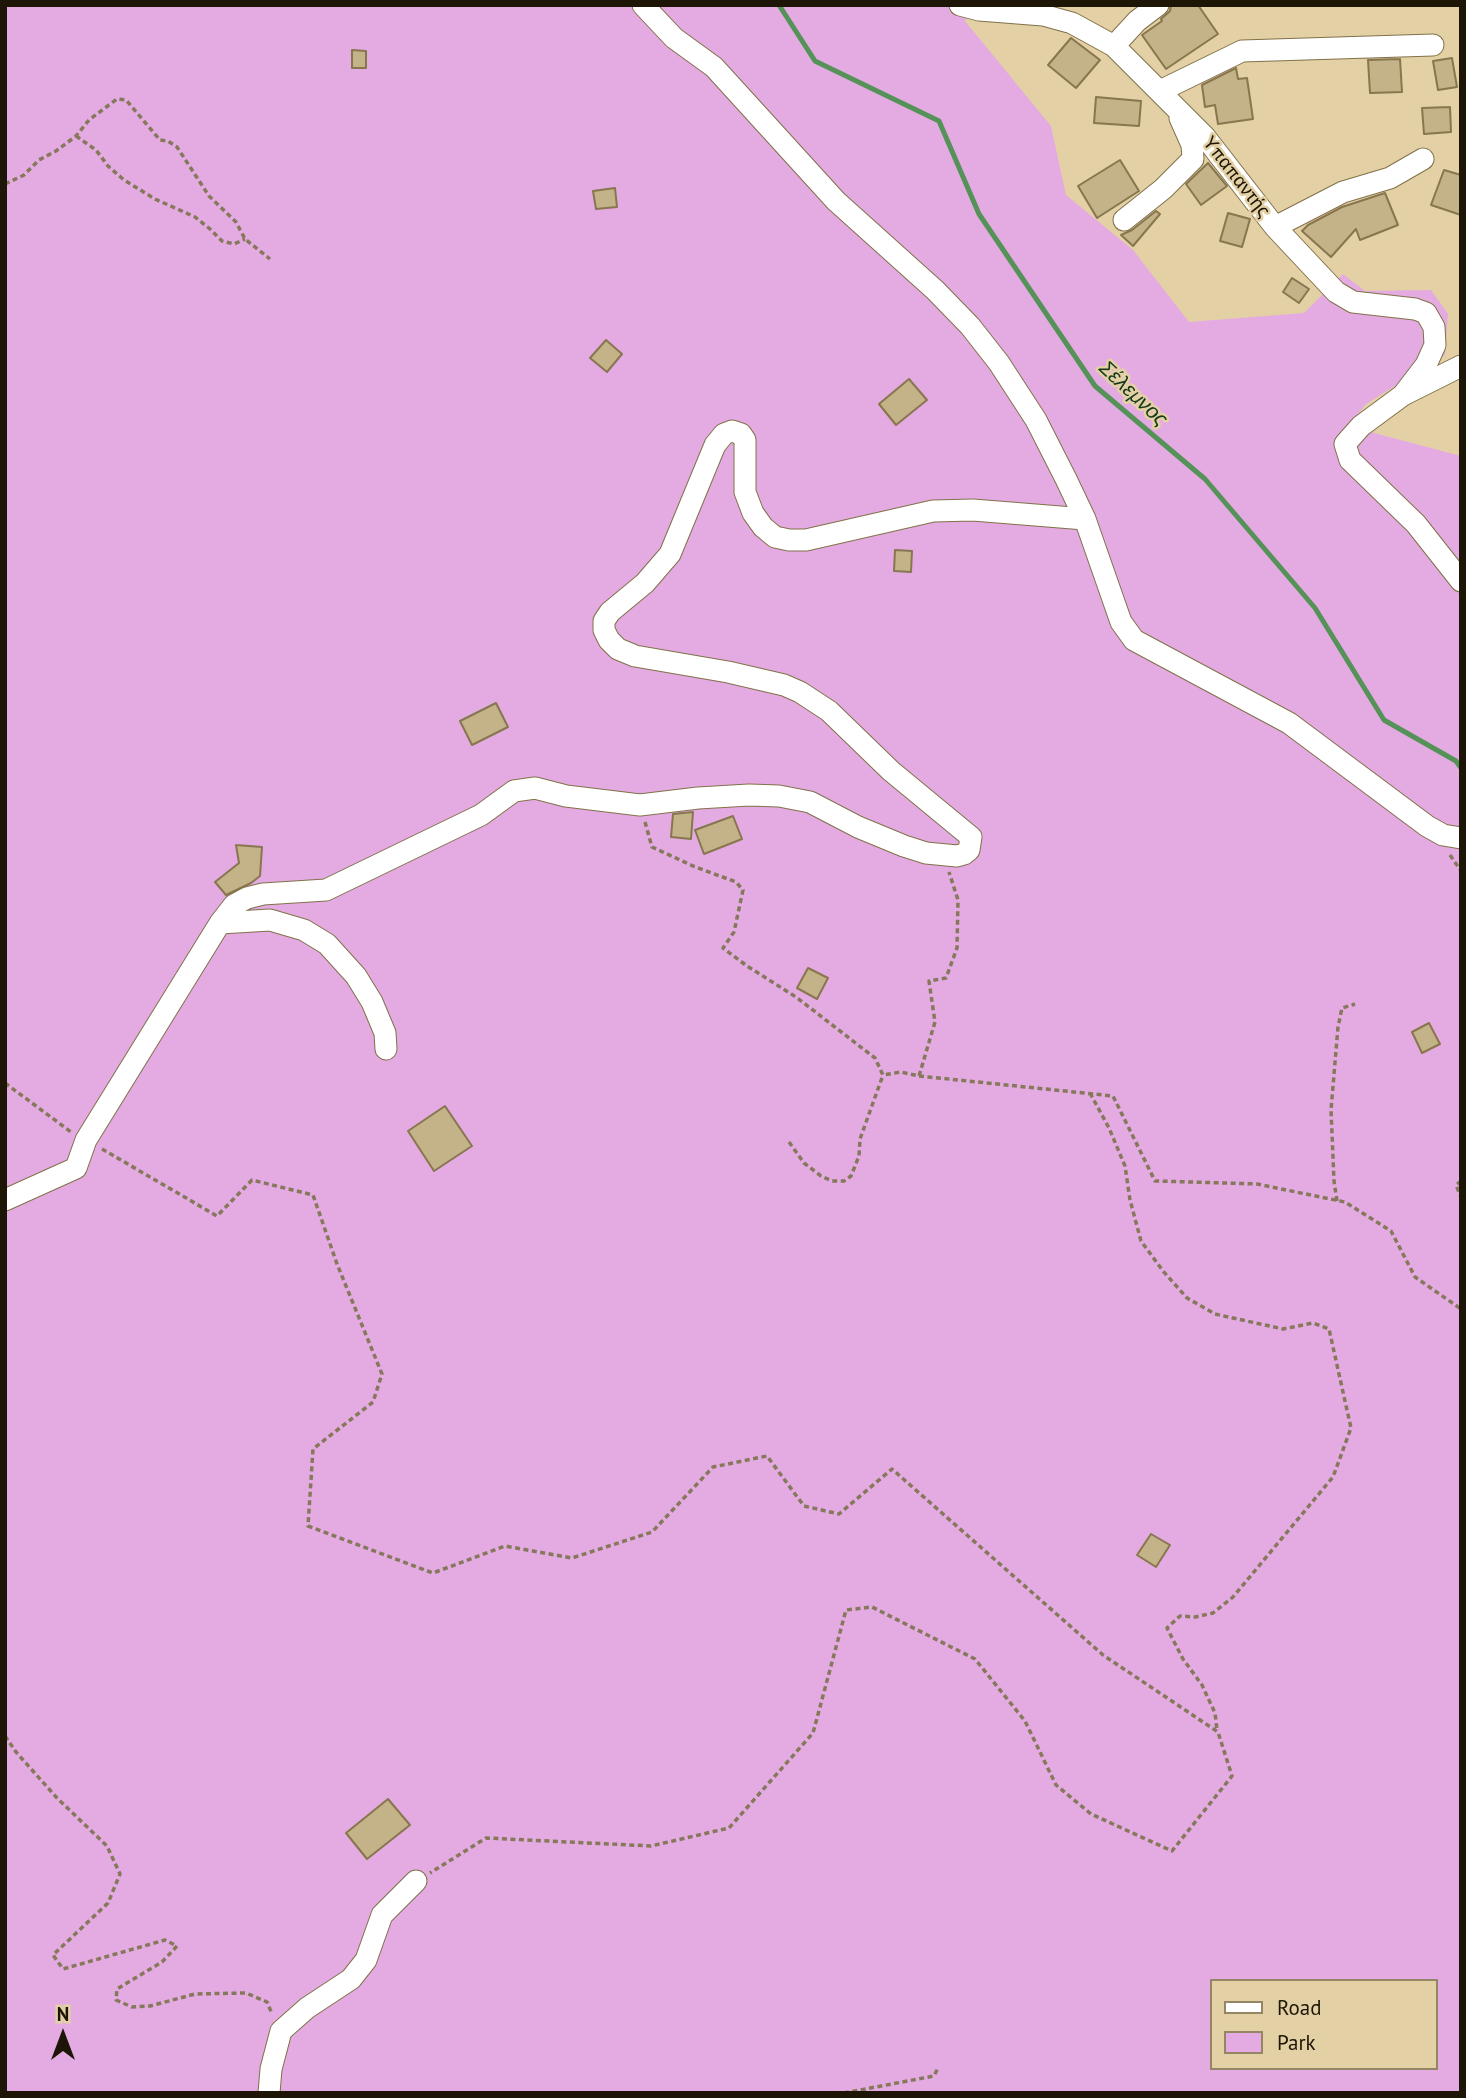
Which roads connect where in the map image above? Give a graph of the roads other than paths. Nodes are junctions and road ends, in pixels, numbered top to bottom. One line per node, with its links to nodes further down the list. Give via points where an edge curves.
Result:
1 (643, 5): 13 (street, via 674,37 714,67 836,201 901,257 970,327 1036,420)
2 (960, 5): 5 (street, Υπαπαντής, via 1043,15 1072,23)
3 (1158, 5): 5 (street)
4 (1433, 45): 6 (street, via 1242,51)
5 (1114, 46): 6 (street, Υπαπαντής)
6 (1160, 91): 7 (street, Υπαπαντής)
7 (1176, 106): 9 (street, via 1193,159); 10 (street, Υπαπαντής)
8 (1423, 159): 10 (street, via 1390,178 1343,192)
9 (1124, 220)
10 (1275, 228): 12 (street, Υπαπαντής, via 1343,298 1421,310 1431,319 1436,336 1431,355)
11 (1461, 366): 12 (street)
12 (1403, 395): 14 (street, via 1350,436 1347,452 1362,474 1416,524)
13 (1085, 519): 15 (street, via 1121,622 1134,640 1289,723 1427,826); 16 (street, via 933,511 806,540 775,537 762,527 745,492 745,440 732,431 715,445 670,554 604,621 609,640 635,656 728,672 800,692 971,837 964,854 946,856 904,846 810,802 779,796 640,805 535,788 514,791 481,815 326,890 247,898)
14 (1461, 581)
15 (1461, 838)
16 (219, 923): 17 (street, via 270,920 304,930 327,944 372,1002 385,1032); 18 (street, via 86,1140 76,1168)
17 (386, 1049)
18 (5, 1200)
19 (416, 1881): 20 (street, via 382,1915 366,1960 351,1979 281,2031)
20 (269, 2093)

